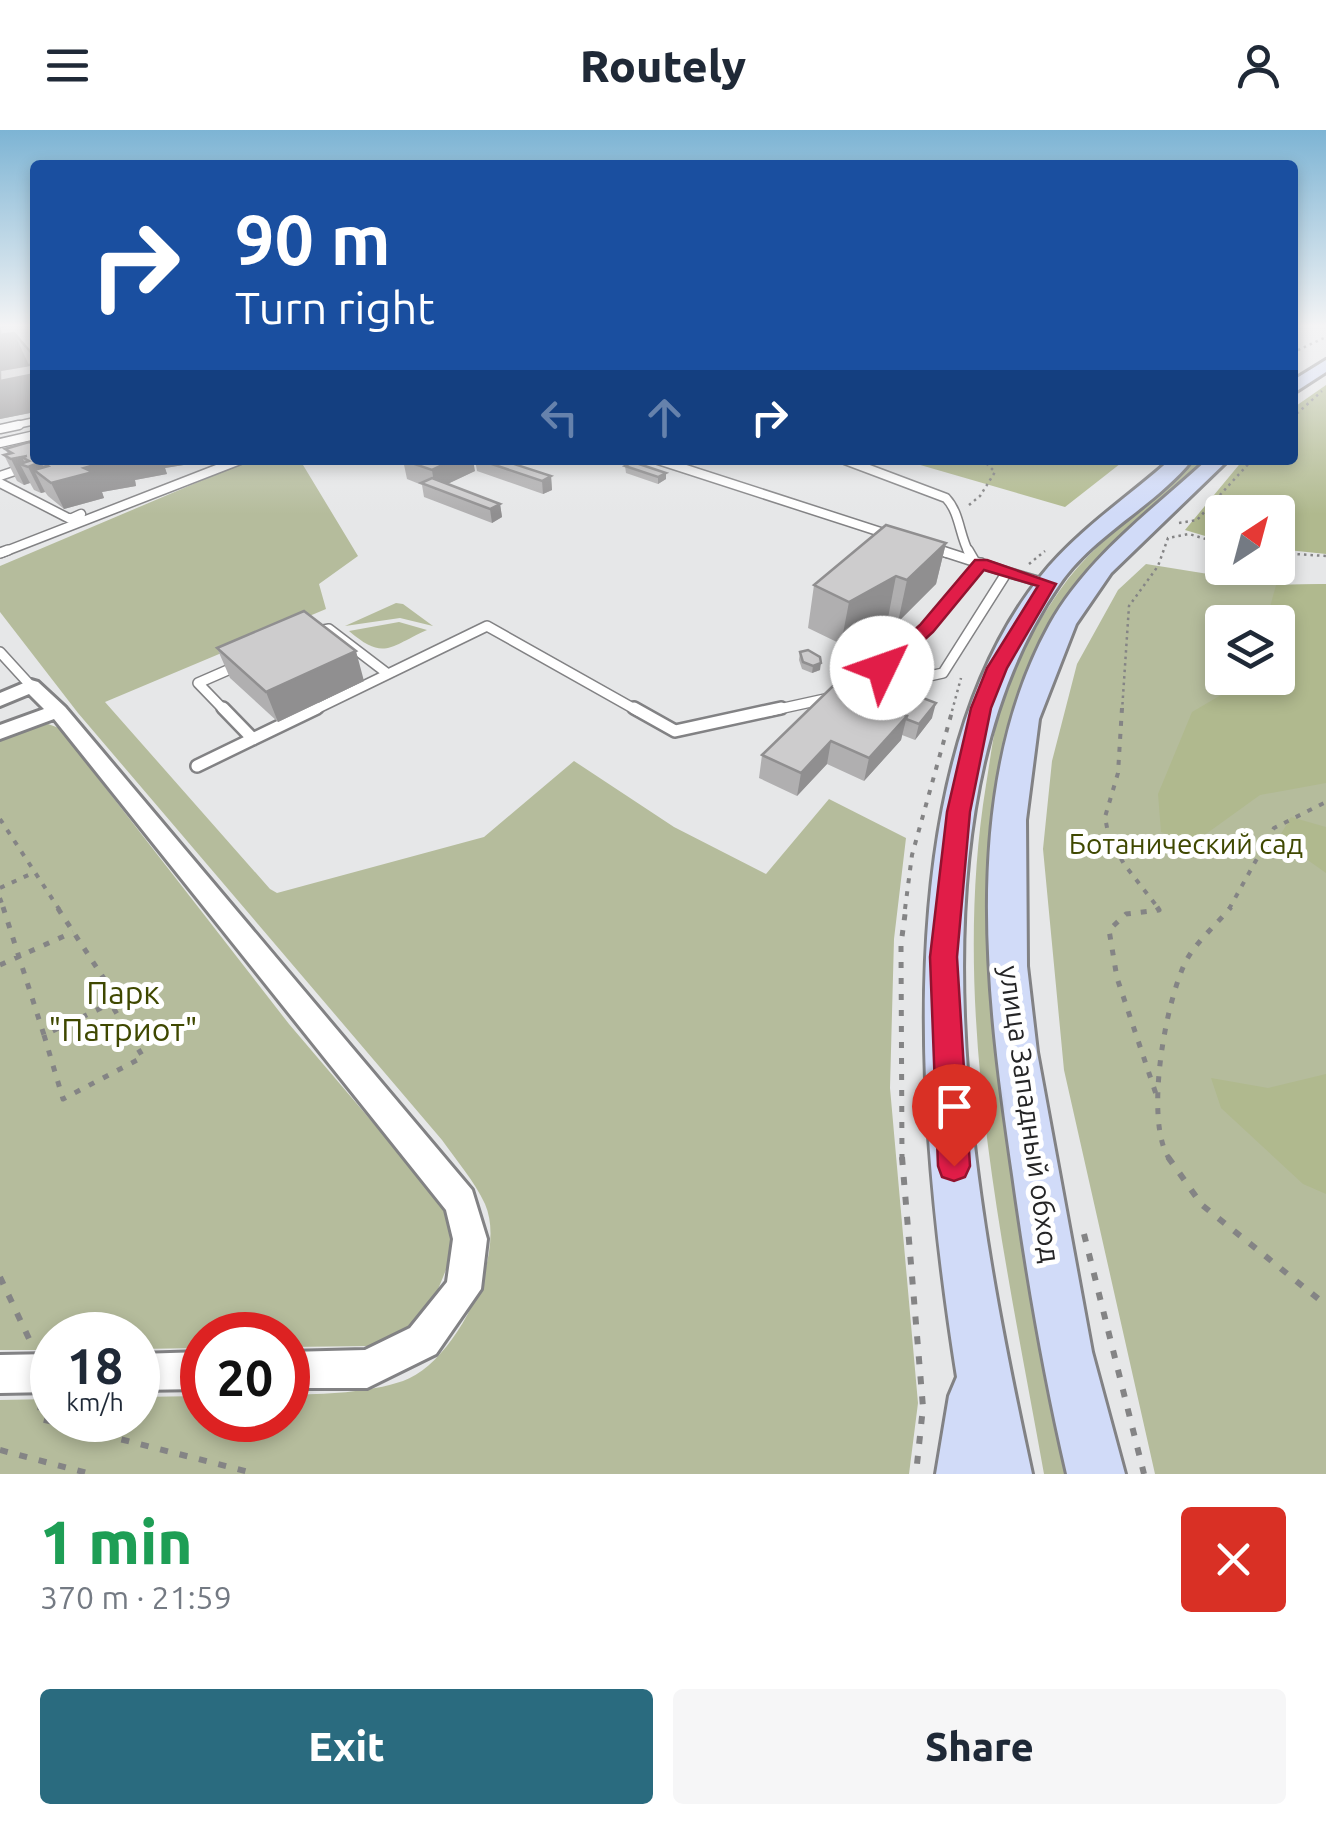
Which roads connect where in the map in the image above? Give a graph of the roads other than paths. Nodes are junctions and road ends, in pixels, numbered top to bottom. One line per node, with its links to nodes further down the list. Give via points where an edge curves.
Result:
1 (30, 422): 2 (lane)
2 (0, 429)
3 (30, 436): 4 (lane)
4 (0, 442)
5 (34, 465): 12 (lane)
6 (207, 465): 12 (lane, via 70,519)
7 (227, 465): 16 (lane)
8 (674, 465): 13 (lane)
9 (857, 465): 17 (lane, via 946,498)
10 (1176, 465): 20 (main road, via 1091,537)
11 (1213, 465): 39 (main road, улица Западный обход, via 1102,568 1063,624 1024,719 1009,820 1008,966 1016,1052 1064,1352)
12 (0, 479)
13 (908, 540)
14 (924, 546): 15 (lane)
15 (939, 550): 17 (lane); 18 (lane)
16 (0, 553)
17 (978, 563): 19 (lane); 27 (lane, via 926,628 883,664)
18 (926, 564)
19 (1006, 572): 20 (lane); 27 (lane, via 943,673)
20 (1048, 584): 33 (main road, via 981,708 959,812 944,957 954,1166)
21 (302, 637): 25 (lane, via 329,629)
22 (0, 652): 26 (lane)
23 (250, 660): 31 (lane, via 198,683)
24 (0, 673): 26 (lane)
25 (388, 674): 27 (lane, via 486,626 675,731); 31 (lane)
26 (23, 677): 28 (street); 29 (street)
27 (902, 681)
28 (0, 700)
29 (58, 712): 30 (street); 34 (street, via 460,1202 470,1239 464,1290 423,1342 368,1369)
30 (0, 732)
31 (253, 739): 32 (lane)
32 (197, 766)
33 (979, 1362): 37 (main road); 38 (main road)
34 (310, 1370)
35 (30, 1373): 36 (street)
36 (0, 1374)
37 (965, 1474)
38 (1003, 1474)
39 (1096, 1474)

